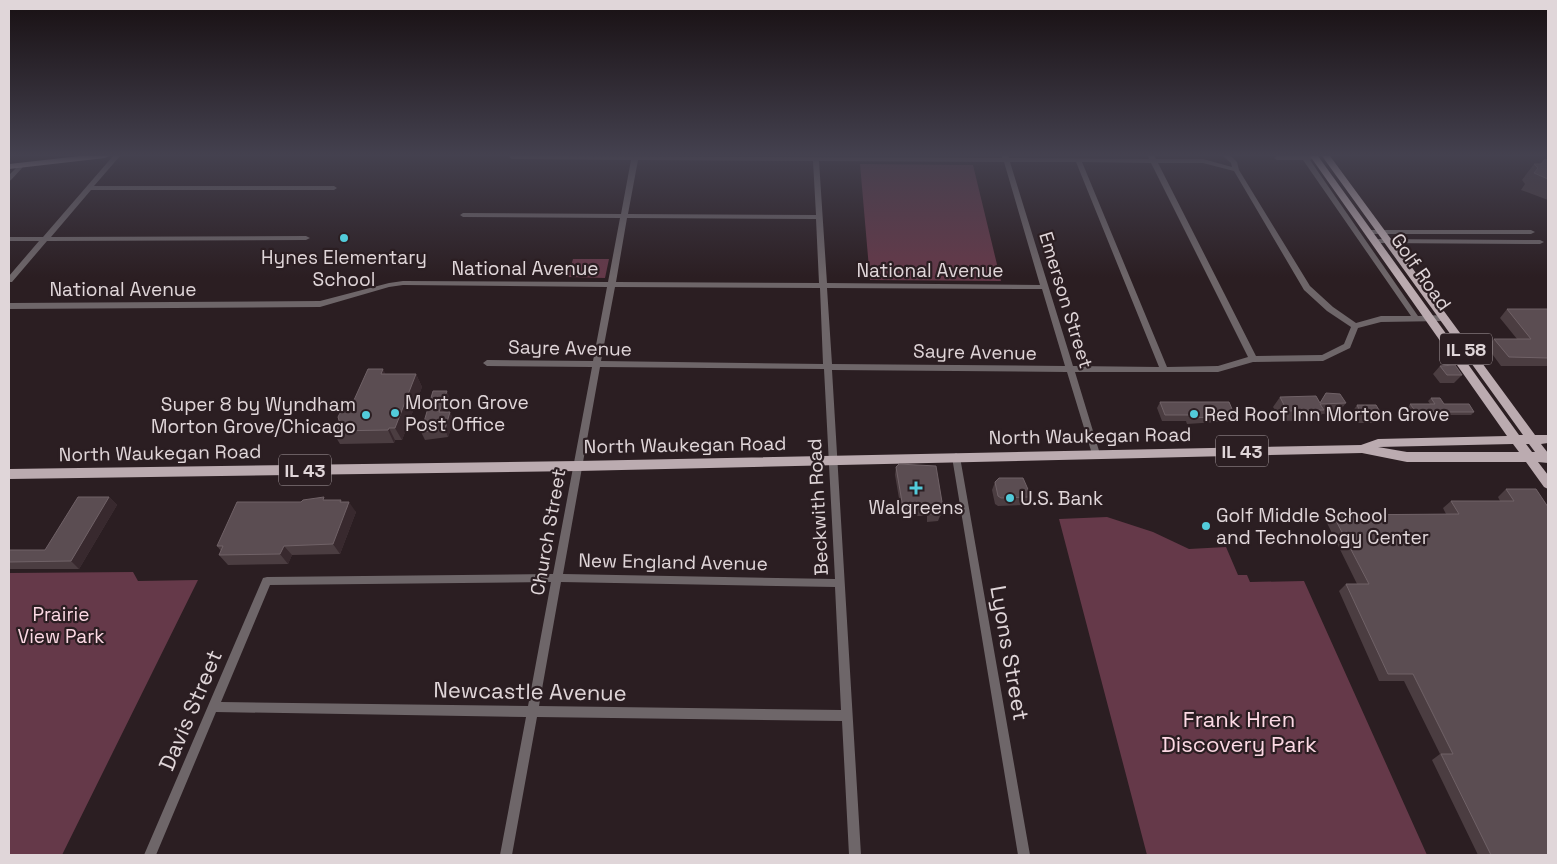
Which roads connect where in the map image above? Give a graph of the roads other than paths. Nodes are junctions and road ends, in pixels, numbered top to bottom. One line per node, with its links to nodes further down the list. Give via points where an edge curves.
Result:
1 (83, 196): 18 (street)
2 (628, 196): 12 (street, Church Street)
3 (818, 196): 13 (street, Beckwith Road)
4 (1017, 196): 23 (street, Emerson Street)
5 (1093, 196): 34 (street)
6 (1171, 196): 29 (street)
7 (1252, 196): 28 (street, via 1308,288)
8 (1332, 196): 25 (street)
9 (1344, 196): 16 (main road, Golf Road / IL 58, via 1370,232)
10 (1354, 196): 16 (main road, Golf Road / IL 58)
11 (463, 215): 12 (street)
12 (624, 216): 13 (street); 21 (street, Church Street)
13 (819, 217): 22 (street, Beckwith Road)
14 (1531, 232): 16 (street)
15 (306, 238): 18 (street)
16 (1382, 238): 19 (street); 26 (main road, Golf Road / IL 58); 27 (main road, Golf Road / IL 58)
17 (9, 239): 18 (street)
18 (45, 239): 20 (street)
19 (1540, 242)
20 (9, 280)
21 (611, 284): 22 (street, National Avenue); 24 (street, National Avenue, via 396,284 320,304); 31 (street, Church Street)
22 (823, 285): 23 (street, National Avenue); 32 (street, Beckwith Road)
23 (1044, 287): 33 (street, Emerson Street)
24 (9, 306)
25 (1416, 318): 26 (street); 28 (street, via 1372,320)
26 (1431, 318): 27 (street); 37 (main road, Golf Road / IL 58)
27 (1444, 318): 35 (main road, Golf Road / IL 58)
28 (1355, 326): 29 (street, Sayre Avenue, via 1348,346 1323,358)
29 (1253, 359): 34 (street, Sayre Avenue, via 1218,369)
30 (487, 364): 31 (street, Sayre Avenue)
31 (596, 365): 32 (street, Sayre Avenue); 44 (street, Church Street)
32 (827, 367): 33 (street, Sayre Avenue); 43 (street, Beckwith Road)
33 (1070, 369): 34 (street, Sayre Avenue); 39 (street, Emerson Street)
34 (1164, 370)
35 (1531, 439): 36 (main road, IL 43); 37 (main road, IL 43); 42 (main road, Golf Road / IL 58)
36 (1548, 439)
37 (1516, 440): 38 (main road, North Waukegan Road / IL 43, via 1378,443); 41 (main road, Golf Road)
38 (1362, 449): 39 (main road, North Waukegan Road / IL 43); 41 (main road, North Waukegan Road / IL 43, via 1407,456)
39 (1096, 454): 40 (main road, North Waukegan Road / IL 43)
40 (956, 457): 43 (main road, North Waukegan Road / IL 43); 56 (street, Lyons Street)
41 (1528, 457): 42 (main road, IL 43); 46 (main road, Golf Road)
42 (1547, 459)
43 (833, 460): 44 (main road, North Waukegan Road / IL 43); 49 (street, Beckwith Road)
44 (578, 466): 45 (main road, North Waukegan Road / IL 43); 47 (street, Church Street)
45 (9, 474)
46 (1548, 484)
47 (557, 578): 48 (street, New England Avenue); 49 (street, New England Avenue); 51 (street, Church Street)
48 (267, 581): 50 (street, Davis Street)
49 (839, 583): 52 (street, Beckwith Road)
50 (213, 707): 51 (street, Newcastle Avenue); 53 (street, Davis Street)
51 (532, 711): 52 (street, Newcastle Avenue); 54 (street, Church Street)
52 (847, 716): 55 (street, Beckwith Road)
53 (150, 855)
54 (506, 855)
55 (855, 855)
56 (1024, 855)

